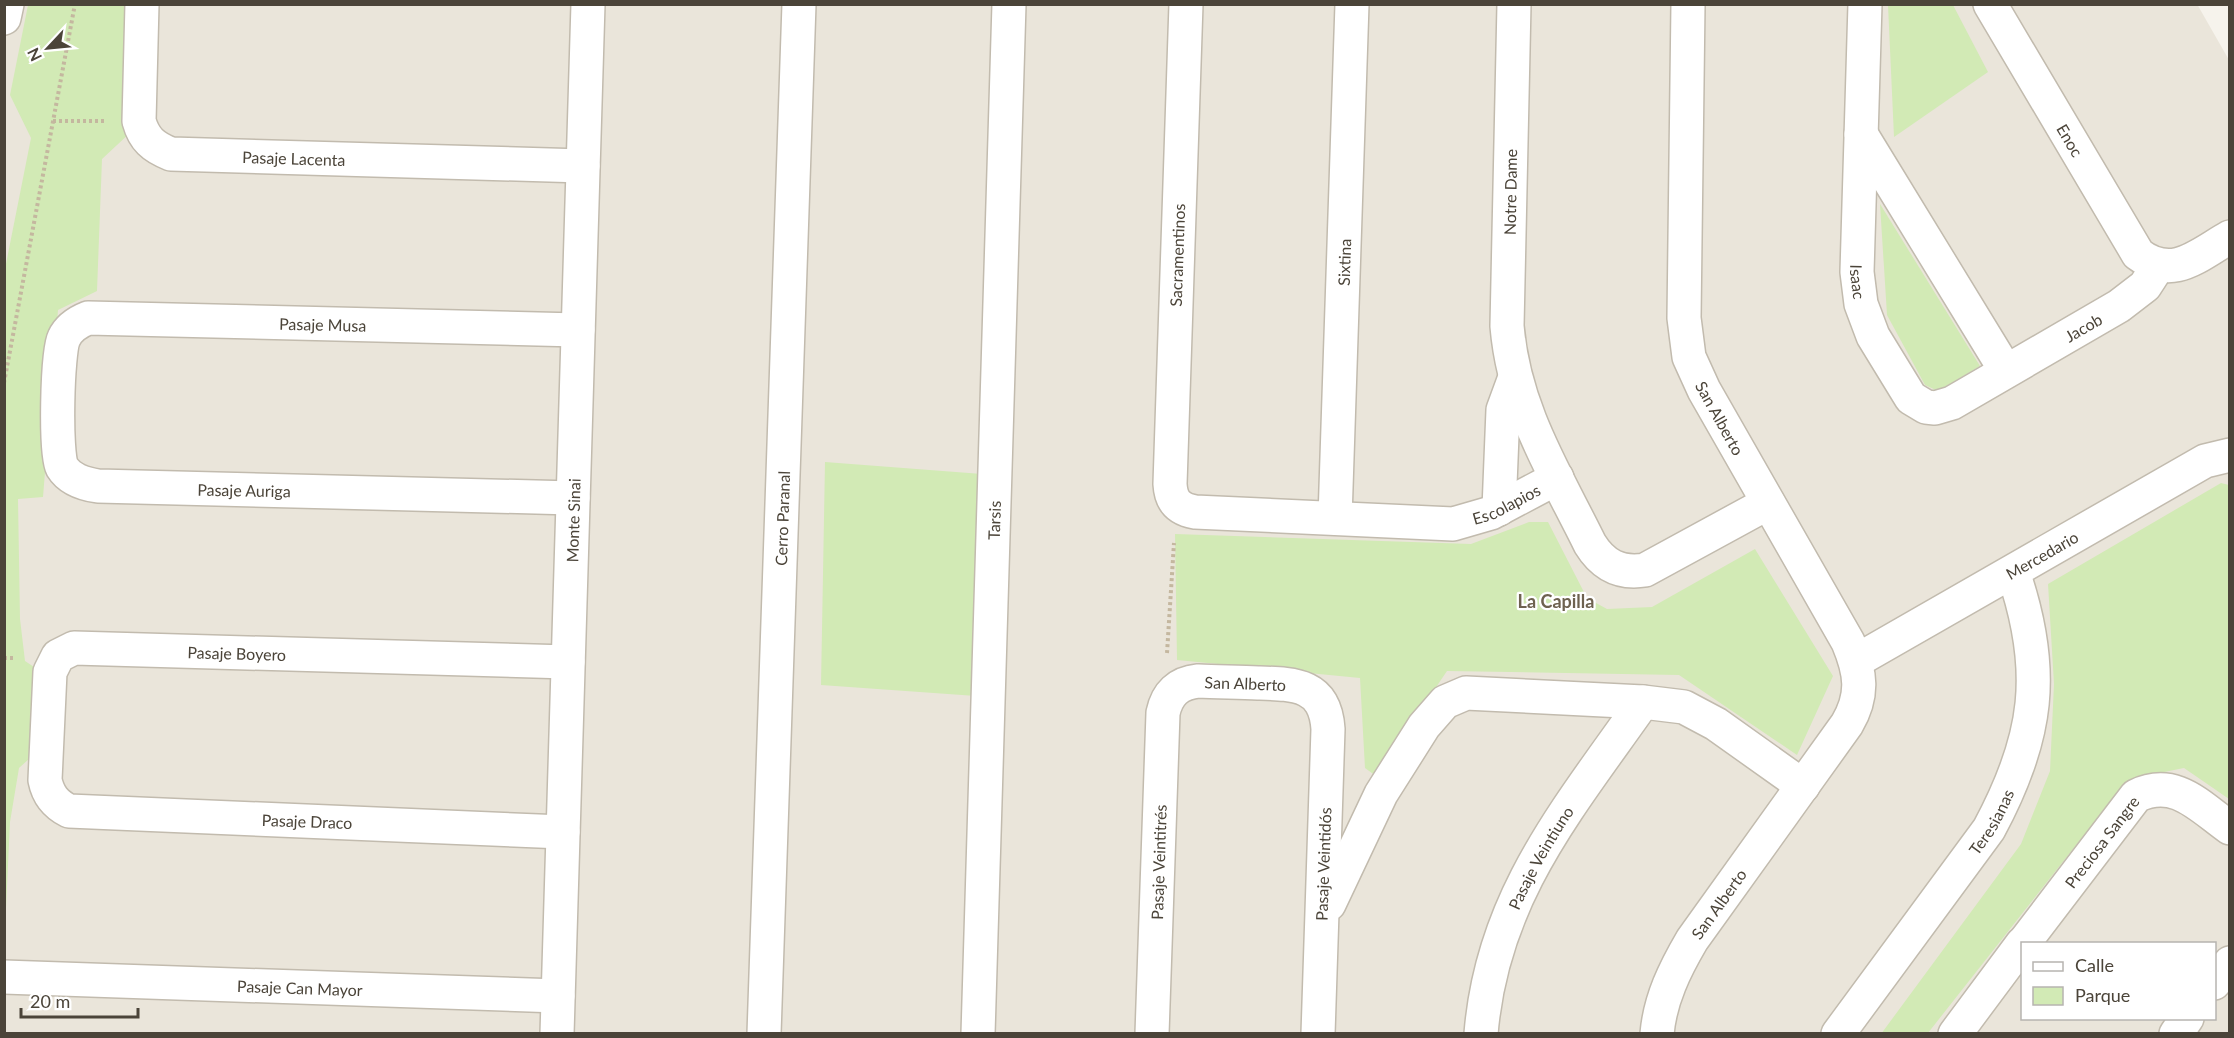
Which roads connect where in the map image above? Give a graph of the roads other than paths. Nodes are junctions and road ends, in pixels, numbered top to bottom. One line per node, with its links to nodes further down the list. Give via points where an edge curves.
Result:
1 (7, 4): 12 (street)
2 (142, 4): 14 (street, Pasaje Lacenta, via 139,121 142,134 171,153)
3 (588, 4): 14 (street, Monte Sinai)
4 (799, 4): 50 (street, Cerro Paranal)
5 (1009, 4): 51 (street, Tarsis)
6 (1186, 4): 26 (street, Sacramentinos, via 1170,483 1170,494)
7 (1352, 4): 28 (street, Sixtina)
8 (1514, 4): 20 (street, Notre Dame, via 1507,326)
9 (1688, 4): 25 (street, San Alberto, via 1685,337 1696,374)
10 (1864, 4): 13 (street, Isaac)
11 (1990, 4): 16 (street, Enoc, via 2131,245)
12 (4, 18)
13 (1861, 134): 19 (street); 21 (street, Isaac, via 1857,272 1861,304 1873,336 1905,392)
14 (583, 166): 18 (street, Monte Sinai)
15 (2229, 237): 16 (street, via 2182,265)
16 (2158, 266): 19 (street, Jacob, via 2145,286 2132,296)
17 (70, 329): 18 (street, Pasaje Musa, via 78,322 99,317); 24 (street, Pasaje Auriga, via 60,353 57,450 63,469 87,485)
18 (578, 330): 24 (street, Monte Sinai)
19 (2006, 371): 21 (street, Jacob, via 1944,407)
20 (1514, 380): 23 (street, Notre Dame); 27 (street, Notre Dame, via 1503,410)
21 (1926, 407)
22 (2229, 455): 29 (street, Mercedario, via 2205,461)
23 (1557, 478): 25 (street, Escolapios, via 1595,553 1624,571 1655,566); 27 (street, Escolapios)
24 (573, 498): 30 (street, Monte Sinai)
25 (1768, 502): 31 (street, San Alberto)
26 (1176, 504): 28 (street, Escolapios, via 1195,512)
27 (1499, 509): 28 (street, Escolapios, via 1479,519 1453,524)
28 (1335, 518)
29 (2013, 572): 31 (street, Mercedario); 56 (street, Teresianas, via 2025,607 2034,681 2022,759 1989,829)
30 (568, 662): 38 (street, Pasaje Boyero, via 74,648 58,656 50,672 45,780); 40 (street, Monte Sinai)
31 (1856, 662): 35 (street, San Alberto, via 1860,692 1855,709)
32 (1172, 692): 33 (street, San Alberto, via 1198,681 1299,686); 52 (street, Pasaje Veintitrés, via 1163,714)
33 (1317, 697): 37 (street, Pasaje Veintidós, via 1327,718)
34 (1644, 702): 35 (street, via 1684,707 1700,714); 36 (street, via 1479,692 1455,696 1444,702 1424,726); 54 (street, Pasaje Veintiuno, via 1525,876 1497,945)
35 (1803, 786): 55 (street, San Alberto, via 1692,940 1664,998)
36 (1381, 794): 37 (street, via 1354,803); 41 (street, via 1335,888)
37 (1325, 800): 41 (street, Pasaje Veintidós)
38 (55, 802): 40 (street, Pasaje Draco, via 78,812)
39 (2229, 828): 42 (street, Preciosa Sangre, via 2172,790 2158,788 2136,796)
40 (563, 832): 47 (street, Monte Sinai)
41 (1322, 925): 53 (street, Pasaje Veintidós)
42 (2025, 942)
43 (2021, 947): 57 (street, Preciosa Sangre)
44 (2229, 963): 46 (street)
45 (4, 977): 47 (street, Pasaje Can Mayor)
46 (2216, 980)
47 (558, 996): 49 (street, Monte Sinai)
48 (2186, 1020): 58 (street)
49 (557, 1034)
50 (764, 1034)
51 (978, 1034)
52 (1152, 1034)
53 (1318, 1034)
54 (1481, 1034)
55 (1657, 1034)
56 (1838, 1034)
57 (1955, 1034)
58 (2176, 1034)

